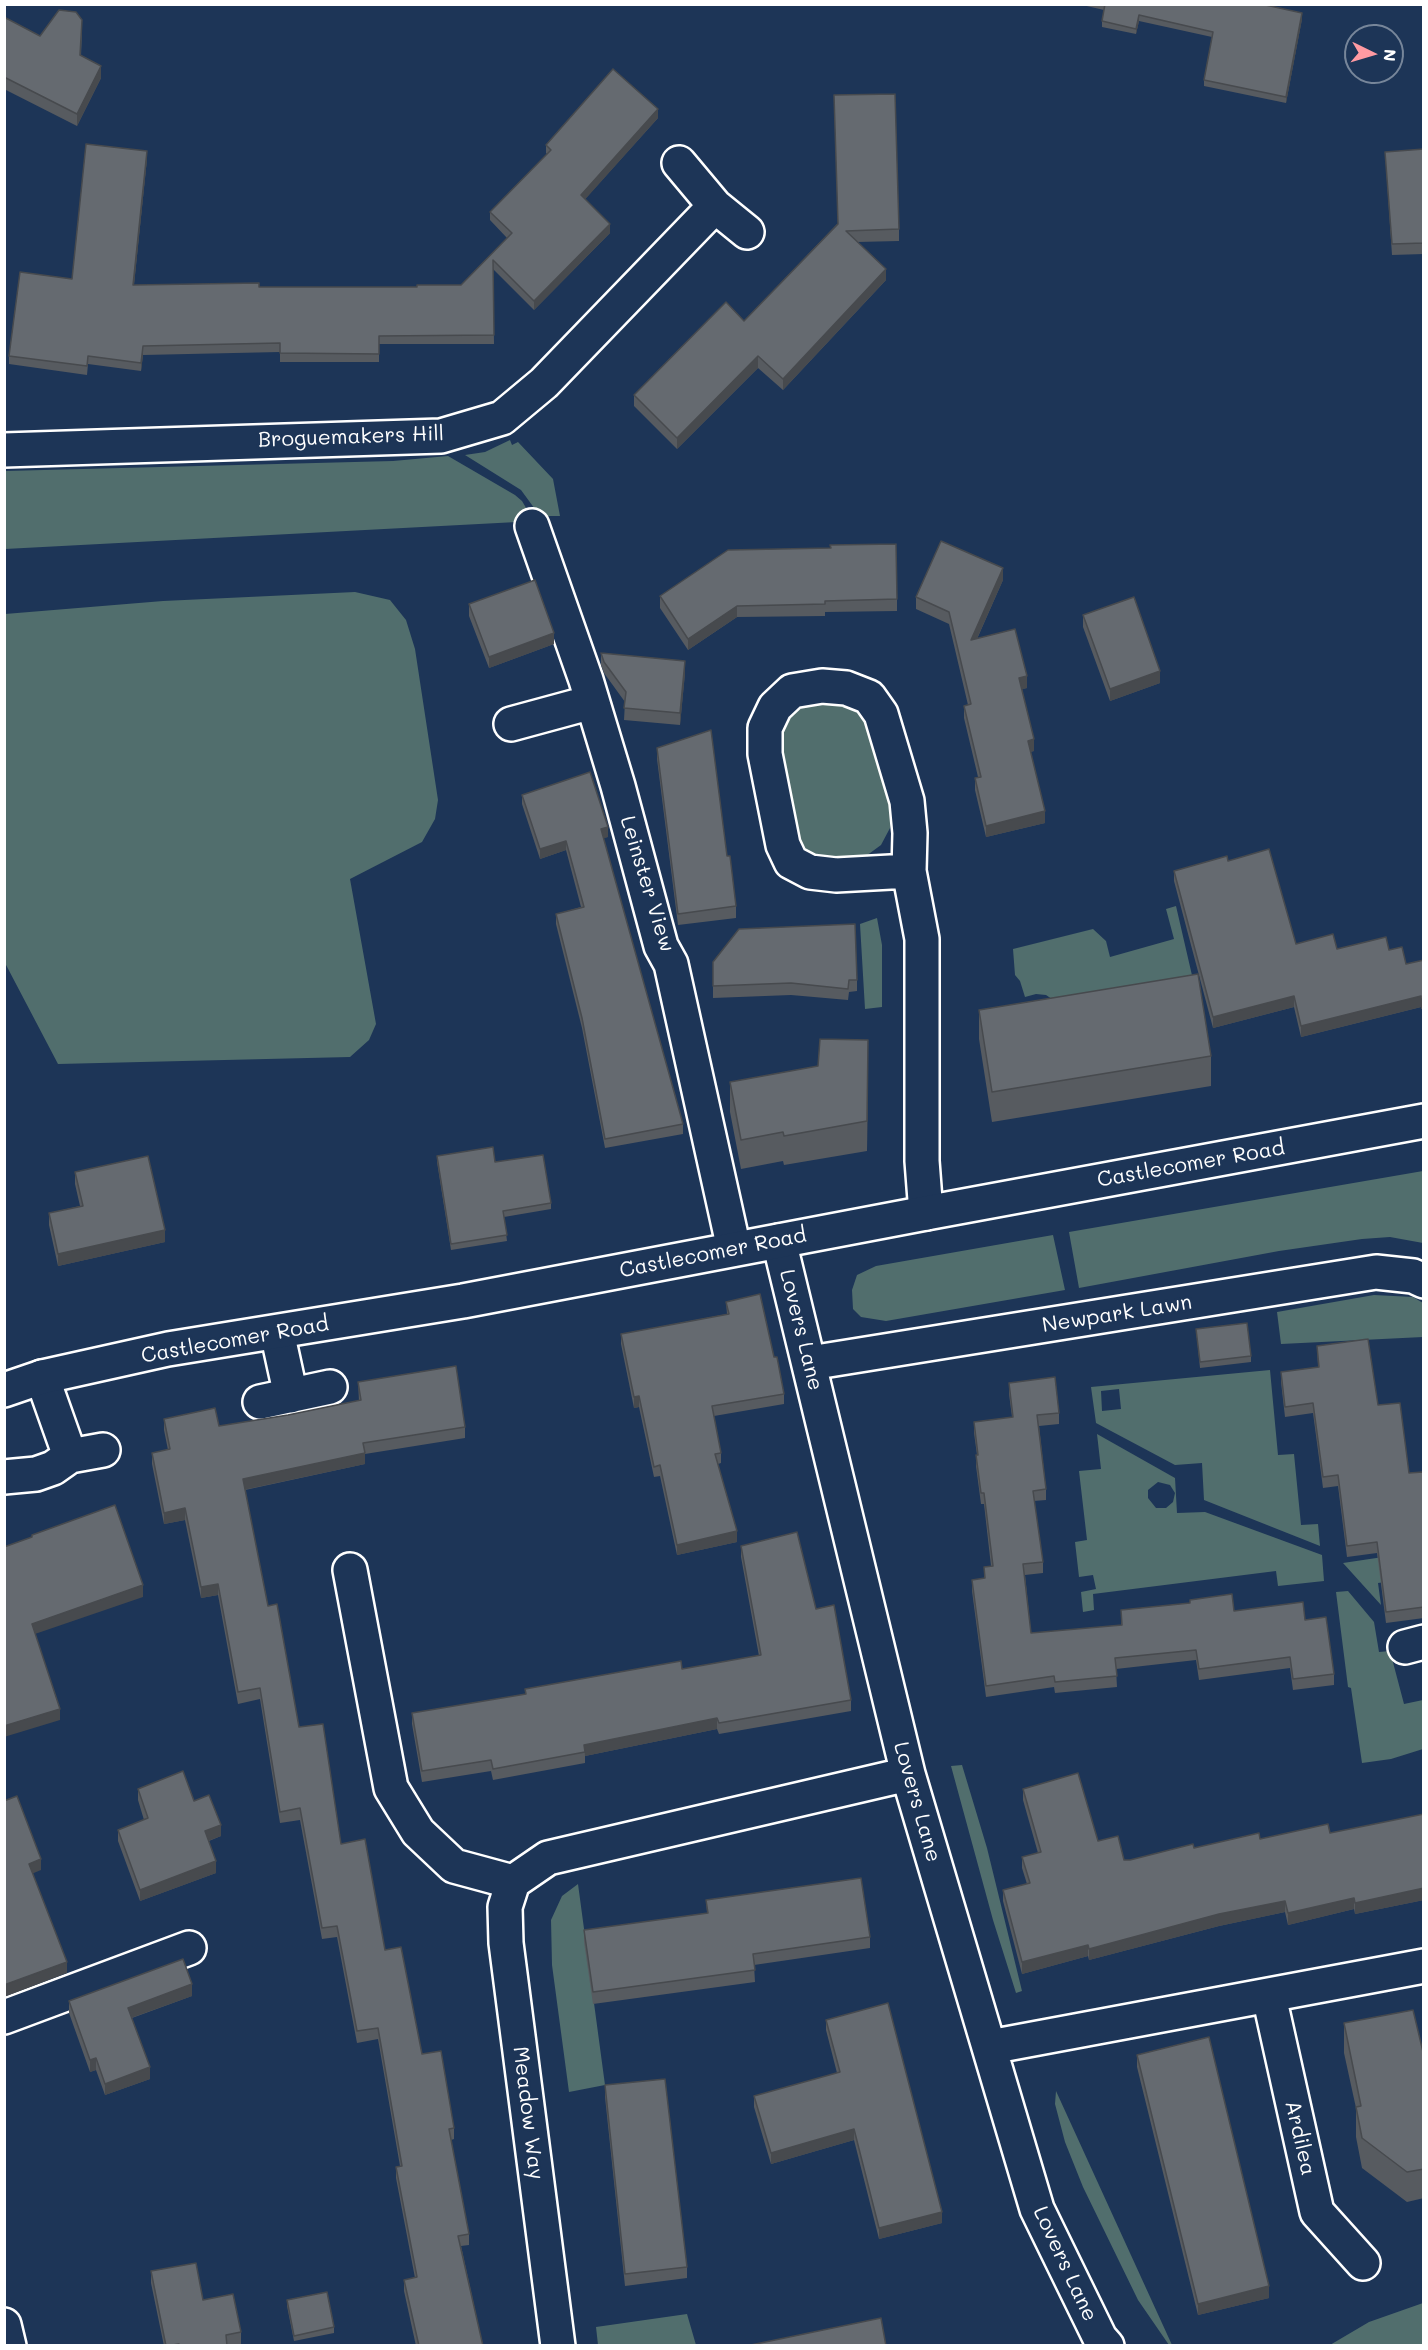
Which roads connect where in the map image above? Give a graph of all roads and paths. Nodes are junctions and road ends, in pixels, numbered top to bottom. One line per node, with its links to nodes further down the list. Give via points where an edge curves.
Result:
1 (679, 163): 2 (street)
2 (715, 206): 3 (street); 4 (street, Broguemakers Hill, via 544,383 502,418 441,436)
3 (747, 232)
4 (4, 450)
5 (532, 526): 6 (street, Leinster View)
6 (592, 702): 7 (street); 12 (street, Leinster View, via 661,946 671,964)
7 (511, 724)
8 (911, 879): 8 (street, via 907,801 881,714 869,697 846,688 822,686 792,691 775,707 765,728 783,845 791,862 810,872); 10 (street, via 922,939 922,1161)
9 (1424, 1121): 10 (street, Castlecomer Road)
10 (926, 1213): 11 (street, Castlecomer Road)
11 (779, 1241): 12 (street, Castlecomer Road); 15 (street, Lovers Lane)
12 (734, 1249): 14 (street, Castlecomer Road)
13 (1424, 1281): 15 (street, Newpark Lawn, via 1376,1272)
14 (277, 1332): 16 (street, Castlecomer Road, via 168,1349); 17 (street, via 276,1399)
15 (810, 1363): 23 (street, Lovers Lane)
16 (42, 1377): 18 (street, Castlecomer Road); 20 (street)
17 (330, 1387)
18 (4, 1390)
19 (103, 1450): 20 (street)
20 (70, 1456): 21 (street, via 36,1474)
21 (4, 1477)
22 (350, 1570): 24 (street, via 391,1788 418,1832 454,1866)
23 (908, 1774): 24 (street, via 548,1858); 29 (street, Lovers Lane)
24 (513, 1882): 33 (street, Meadow Way, via 505,1907 506,1943)
25 (189, 1948): 28 (street)
26 (1424, 1966): 27 (street)
27 (1269, 1996): 29 (street); 30 (street, Ardilea, via 1317,2212)
28 (4, 2017)
29 (990, 2047): 34 (street, Lovers Lane, via 1037,2209)
30 (1363, 2264)
31 (4, 2325): 32 (street)
32 (9, 2346)
33 (558, 2346)
34 (1107, 2346)

